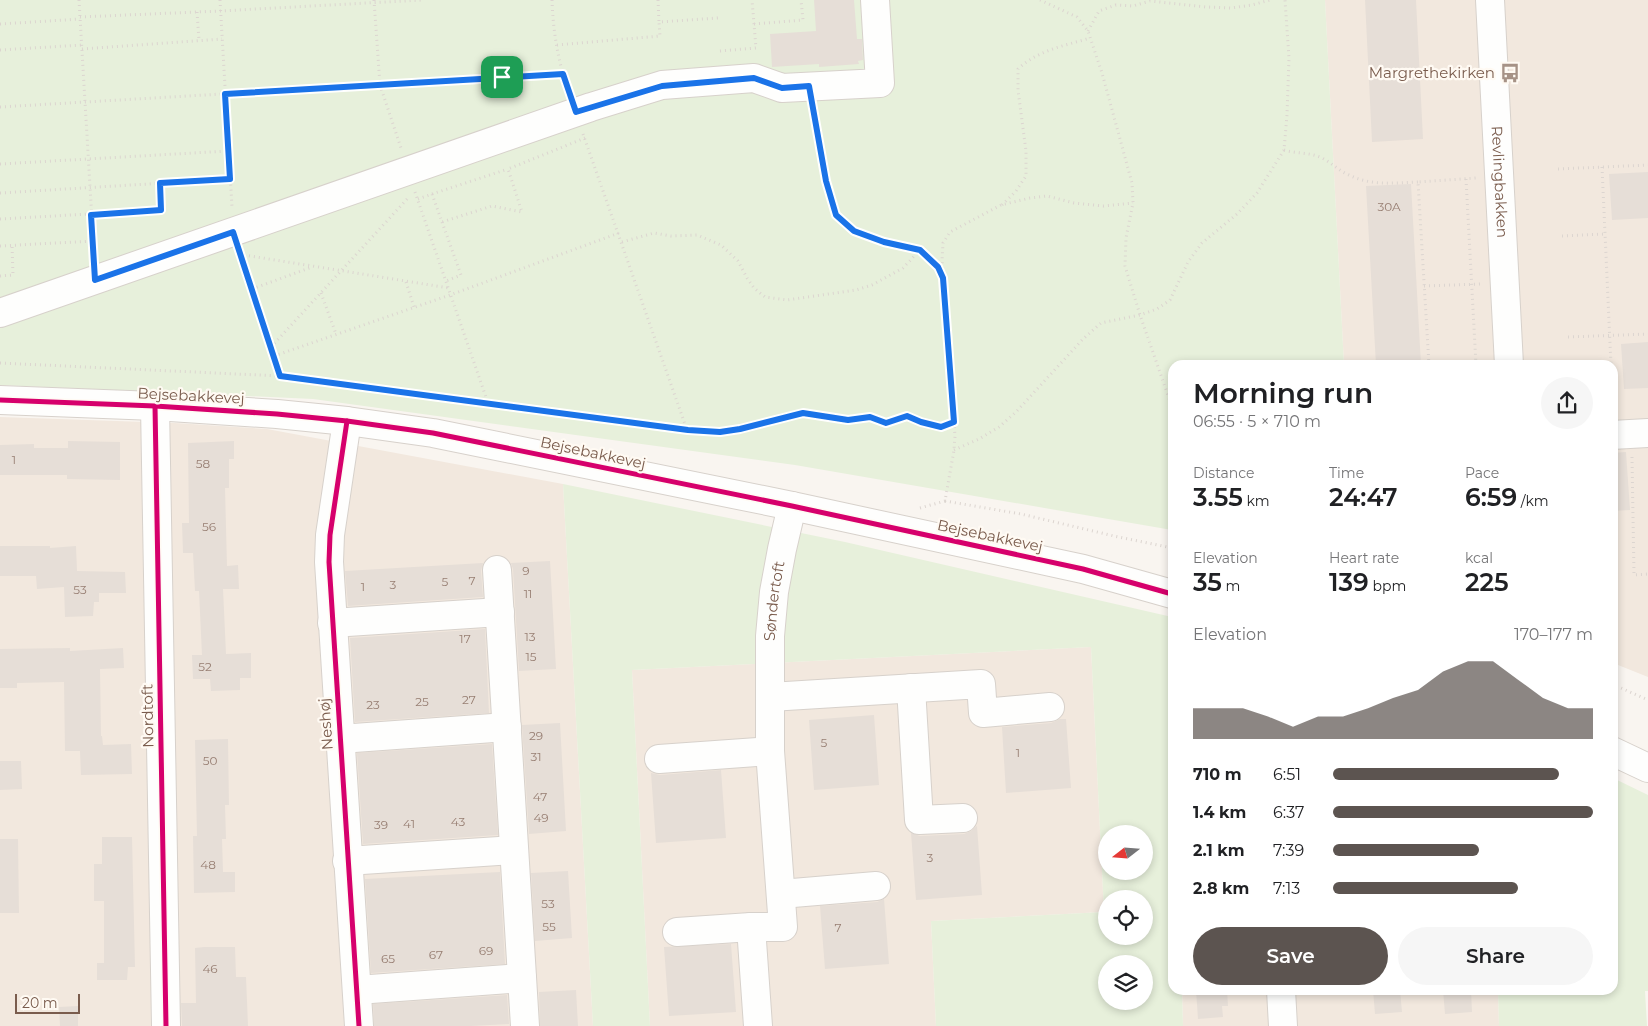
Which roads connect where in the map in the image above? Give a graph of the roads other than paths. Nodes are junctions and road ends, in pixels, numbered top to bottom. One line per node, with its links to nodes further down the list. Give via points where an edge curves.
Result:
1 (875, 0): 3 (street, via 880,83 782,88 754,78 662,86 576,112 412,181 237,243 95,280)
2 (1490, 0): 4 (street, Revlingbakken)
3 (0, 313)
4 (1509, 360)
5 (0, 400): 6 (street, Bejsebakkevej)
6 (155, 406): 7 (street, Bejsebakkevej); 32 (street, Nordtoft)
7 (347, 421): 8 (street, Bejsebakkevej, via 433,433); 12 (street, Neshøj, via 330,535)
8 (792, 506): 10 (street, Bejsebakkevej, via 1083,569); 14 (street, Søndertoft, via 774,592)
9 (497, 570): 11 (street)
10 (1168, 593)
11 (500, 612): 12 (street); 16 (street)
12 (332, 623): 17 (street, Neshøj)
13 (910, 688): 14 (street); 15 (street, via 981,684 983,713); 22 (street, via 919,820)
14 (770, 697): 18 (street, Søndertoft)
15 (1050, 708)
16 (507, 727): 17 (street, Neshøj); 23 (street)
17 (340, 739): 24 (street, Neshøj)
18 (770, 751): 20 (street); 26 (street, Søndertoft)
19 (1618, 754): 21 (street)
20 (659, 759)
21 (1648, 768)
22 (963, 818)
23 (514, 850): 24 (street); 29 (street)
24 (347, 861): 30 (street, Neshøj)
25 (876, 886): 26 (street)
26 (781, 894): 27 (street, Søndertoft, via 783,927)
27 (751, 927): 28 (street, Søndertoft); 35 (street)
28 (677, 932)
29 (522, 978): 30 (street); 34 (street)
30 (356, 990): 33 (street, Neshøj)
31 (1281, 995): 36 (street)
32 (166, 1026)
33 (359, 1026)
34 (525, 1026)
35 (758, 1026)
36 (1283, 1026)

